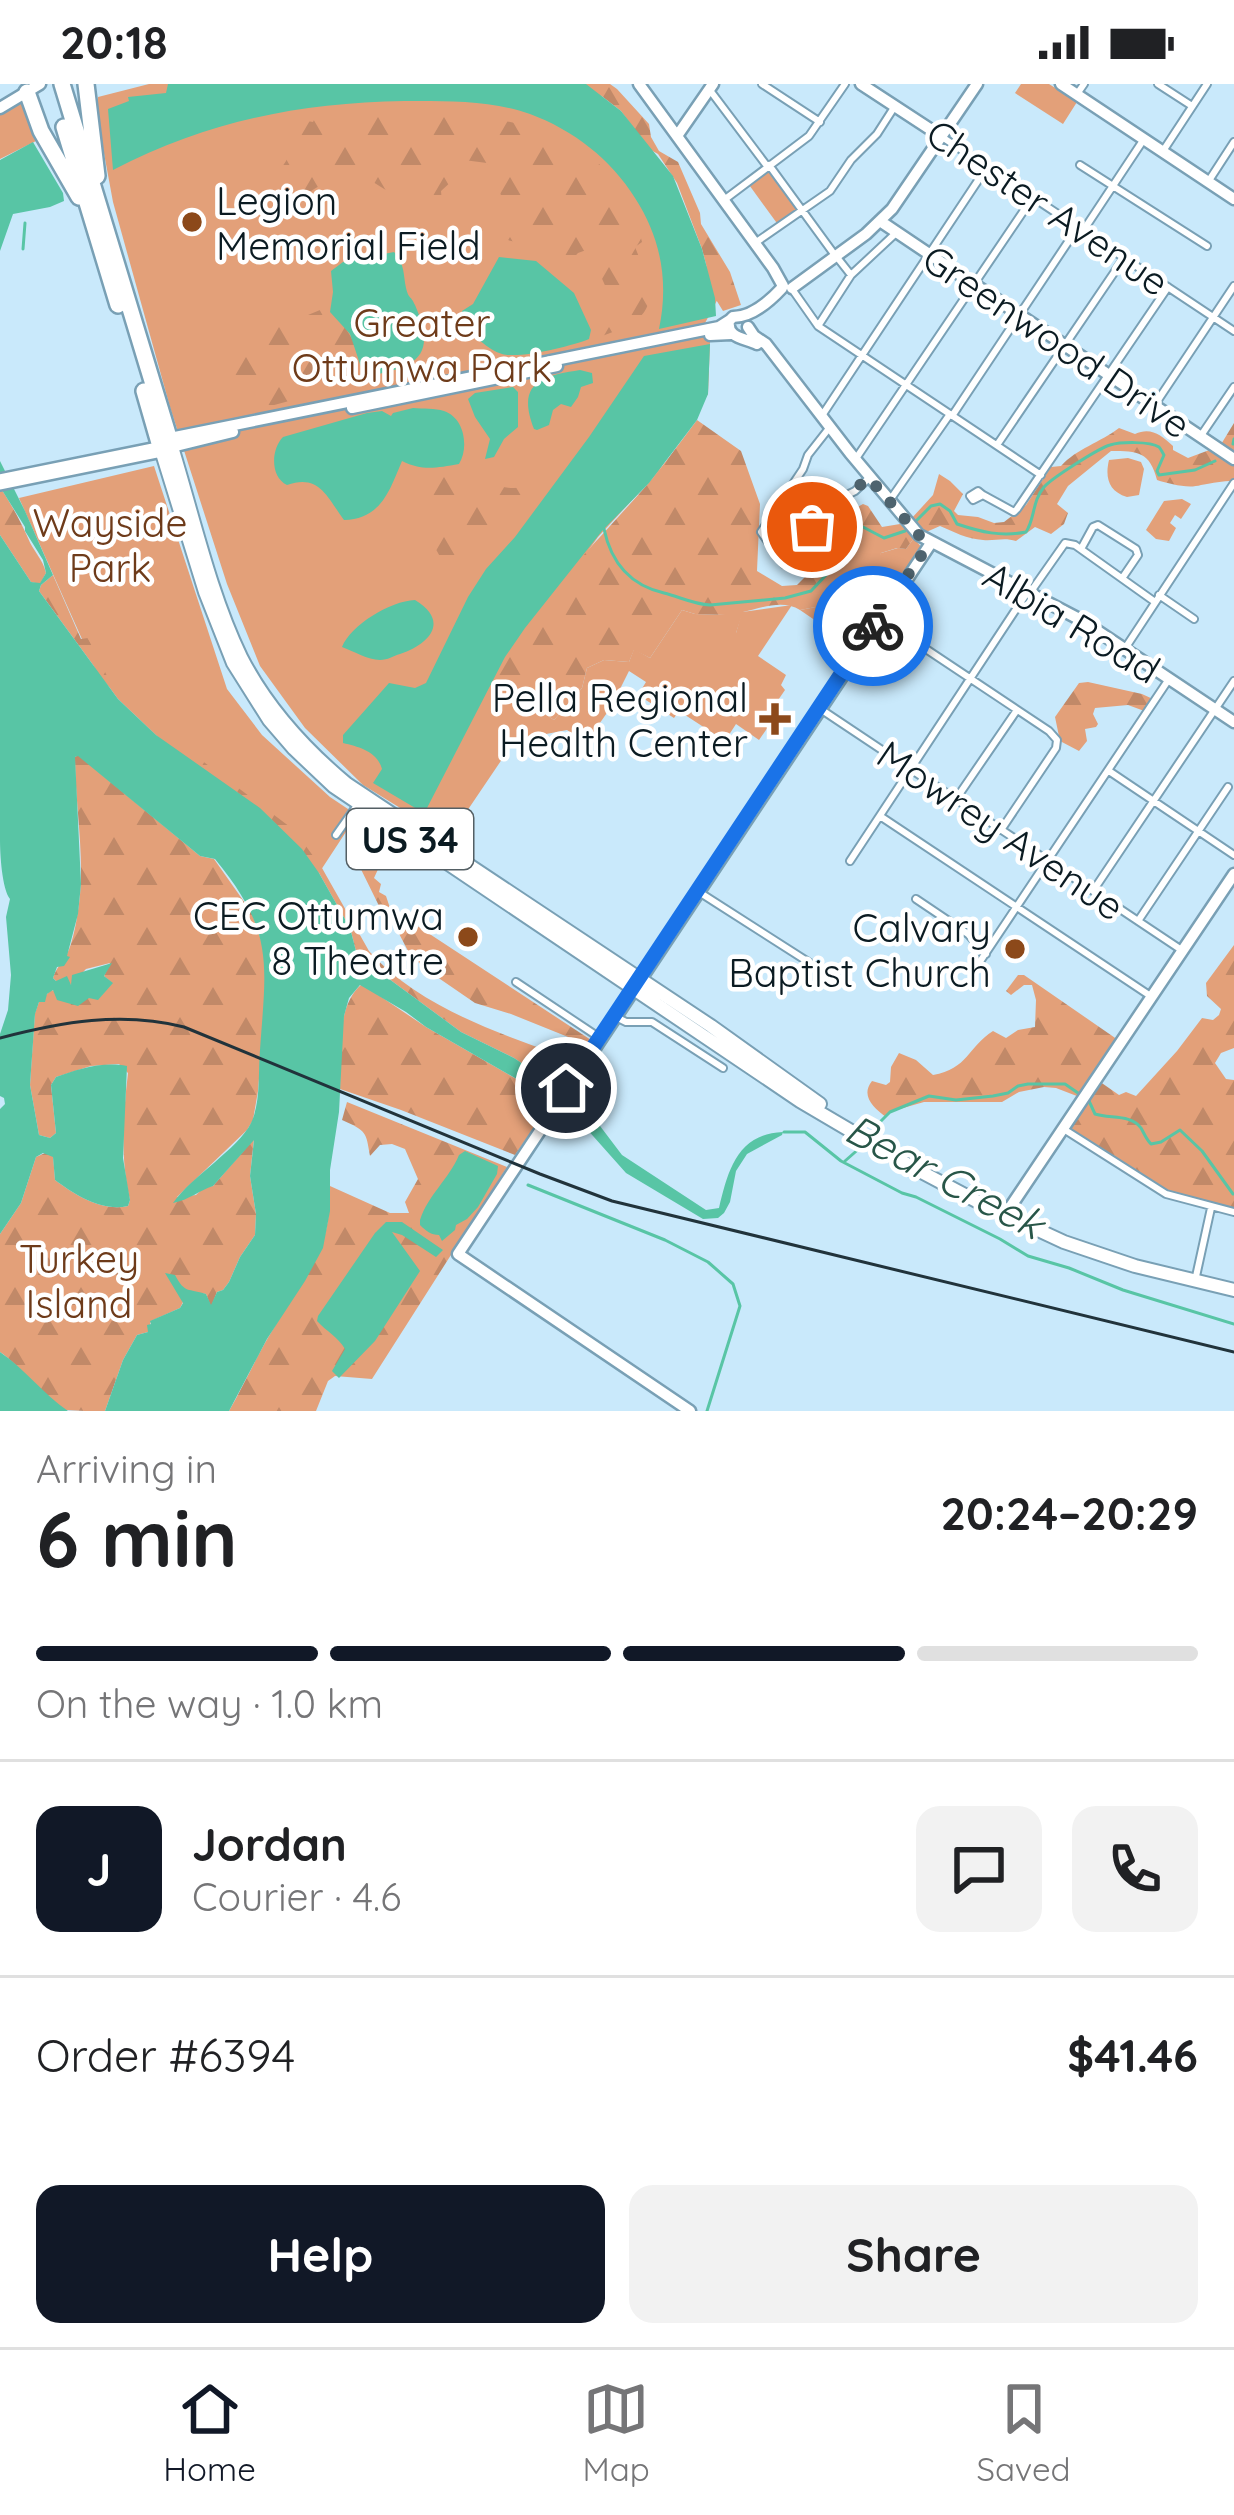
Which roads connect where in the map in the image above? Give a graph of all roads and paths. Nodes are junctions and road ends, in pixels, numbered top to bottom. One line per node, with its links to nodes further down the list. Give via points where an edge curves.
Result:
1 (86, 84): 32 (highway)
2 (639, 84): 17 (main road)
3 (762, 84): 16 (street)
4 (845, 84): 16 (street)
5 (861, 84): 13 (main road, Chester Avenue)
6 (1061, 84): 12 (main road)
7 (1158, 84): 14 (street)
8 (1208, 84): 14 (street)
9 (46, 86): 15 (main road); 32 (highway, US 34); 32 (highway, via 41,131)
10 (711, 87): 17 (main road); 23 (street)
11 (972, 89): 18 (main road)
12 (1080, 89): 19 (main road)
13 (895, 106): 18 (main road, Chester Avenue); 30 (street, via 833,187)
14 (1192, 106): 21 (street)
15 (0, 108)
16 (820, 122): 23 (street)
17 (677, 136): 29 (main road)
18 (942, 137): 24 (street, Chester Avenue); 31 (main road)
19 (1144, 139): 21 (main road); 26 (street)
20 (1234, 142): 25 (street)
21 (1162, 151): 25 (main road)
22 (1080, 165): 26 (street)
23 (768, 166): 29 (street); 30 (street)
24 (987, 167): 27 (street, Chester Avenue); 38 (street)
25 (1208, 182): 28 (main road)
26 (1112, 187): 33 (street); 36 (street)
27 (1033, 197): 33 (street, Chester Avenue); 41 (street)
28 (1234, 199)
29 (724, 200): 35 (main road)
30 (802, 209): 35 (street); 37 (street)
31 (877, 224): 34 (main road, Greenwood Drive); 37 (main road)
32 (100, 227): 59 (highway, US 34)
33 (1080, 229): 39 (street, Chester Avenue); 45 (street)
34 (896, 233): 38 (main road, Greenwood Drive); 40 (street)
35 (755, 243): 44 (main road)
36 (1207, 246)
37 (835, 255): 40 (street); 44 (main road)
38 (928, 255): 41 (main road, Greenwood Drive); 51 (street)
39 (1124, 258): 43 (street, Chester Avenue); 50 (street)
40 (851, 275): 47 (street)
41 (974, 286): 45 (main road, Greenwood Drive); 53 (street)
42 (1234, 286): 46 (street)
43 (1168, 287): 46 (street, Chester Avenue); 52 (street)
44 (789, 289): 47 (street); 48 (main road)
45 (1019, 316): 50 (main road, Greenwood Drive); 56 (street)
46 (1213, 317): 49 (street, Chester Avenue); 55 (street)
47 (818, 326): 51 (street)
48 (740, 327): 57 (main road, Albia Road, via 775,356); 59 (main road); 59 (main road, via 253,416)
49 (1234, 331)
50 (1064, 346): 52 (main road, Greenwood Drive); 60 (street)
51 (862, 355): 53 (street); 57 (street)
52 (1109, 376): 55 (main road, Greenwood Drive); 63 (street)
53 (907, 385): 56 (street); 61 (street)
54 (1234, 387): 58 (street)
55 (1154, 406): 58 (main road, Greenwood Drive)
56 (951, 415): 60 (street); 68 (street)
57 (825, 422): 61 (main road, Albia Road); 65 (street, via 761,532 767,542 787,561 830,505)
58 (1201, 437): 62 (main road, Greenwood Drive)
59 (165, 444): 64 (highway); 90 (main road, US 34, via 242,658 294,734)
60 (997, 446): 63 (street)
61 (855, 459): 65 (main road, Albia Road)
62 (1234, 459)
63 (1041, 475): 67 (street, via 1014,512)
64 (0, 478)
65 (869, 478): 68 (main road, Albia Road)
66 (1234, 483): 75 (street)
67 (983, 496)
68 (889, 502): 69 (main road, Albia Road)
69 (919, 535): 70 (main road, Albia Road); 72 (main road)
70 (931, 543): 72 (main road); 74 (main road, Albia Road)
71 (1081, 549): 73 (street); 73 (street, via 1095,525 1136,549); 74 (street, via 1065,543)
72 (921, 556): 76 (main road)
73 (1123, 577): 75 (street)
74 (1028, 591): 78 (main road, Albia Road); 79 (street)
75 (1157, 599): 77 (street); 78 (street)
76 (878, 617): 79 (street); 82 (main road)
77 (1194, 619)
78 (1124, 650): 80 (main road, Albia Road)
79 (971, 678): 83 (street); 86 (street)
80 (1169, 680): 84 (main road, Albia Road); 87 (street)
81 (1234, 681): 84 (street)
82 (819, 708): 86 (street, Mowrey Avenue); 100 (main road)
83 (1017, 710): 89 (street); 93 (street, via 1058,746)
84 (1215, 710): 85 (main road, Albia Road); 91 (street)
85 (1234, 722)
86 (911, 770): 89 (street, Mowrey Avenue); 92 (street)
87 (1109, 771): 91 (street); 98 (street)
88 (1228, 787): 94 (street)
89 (956, 799): 93 (street, Mowrey Avenue)
90 (361, 800): 95 (street); 110 (main road, US 34)
91 (1154, 800): 94 (street); 101 (street)
92 (880, 816): 97 (street); 103 (street)
93 (1001, 830): 98 (street, Mowrey Avenue)
94 (1198, 831): 96 (street); 104 (street)
95 (336, 836)
96 (1234, 855)
97 (850, 861)
98 (1048, 861): 101 (street, Mowrey Avenue); 103 (street)
99 (1232, 881): 105 (main road)
100 (698, 891): 108 (street); 110 (main road)
101 (1093, 891): 104 (street, Mowrey Avenue)
102 (916, 899): 106 (street)
103 (1016, 907): 106 (street); 111 (street)
104 (1138, 921): 105 (street, Mowrey Avenue)
105 (1183, 951): 111 (main road)
106 (986, 954): 107 (street)
107 (975, 969)
108 (838, 981)
109 (516, 982): 113 (street)
110 (635, 983): 112 (main road); 118 (main road, US 34, via 849,1128)
111 (1152, 997): 115 (main road)
112 (614, 1016): 113 (main road); 114 (street, via 652,1022)
113 (600, 1038): 121 (main road, via 458,1254)
114 (723, 1068)
115 (1062, 1128): 116 (street, via 1166,1194); 118 (main road)
116 (1211, 1207): 117 (street); 119 (street)
117 (1234, 1212)
118 (1004, 1215): 119 (main road, US 34, via 1120,1262)
119 (1195, 1280): 120 (main road, US 34)
120 (1234, 1290)
121 (690, 1411)

